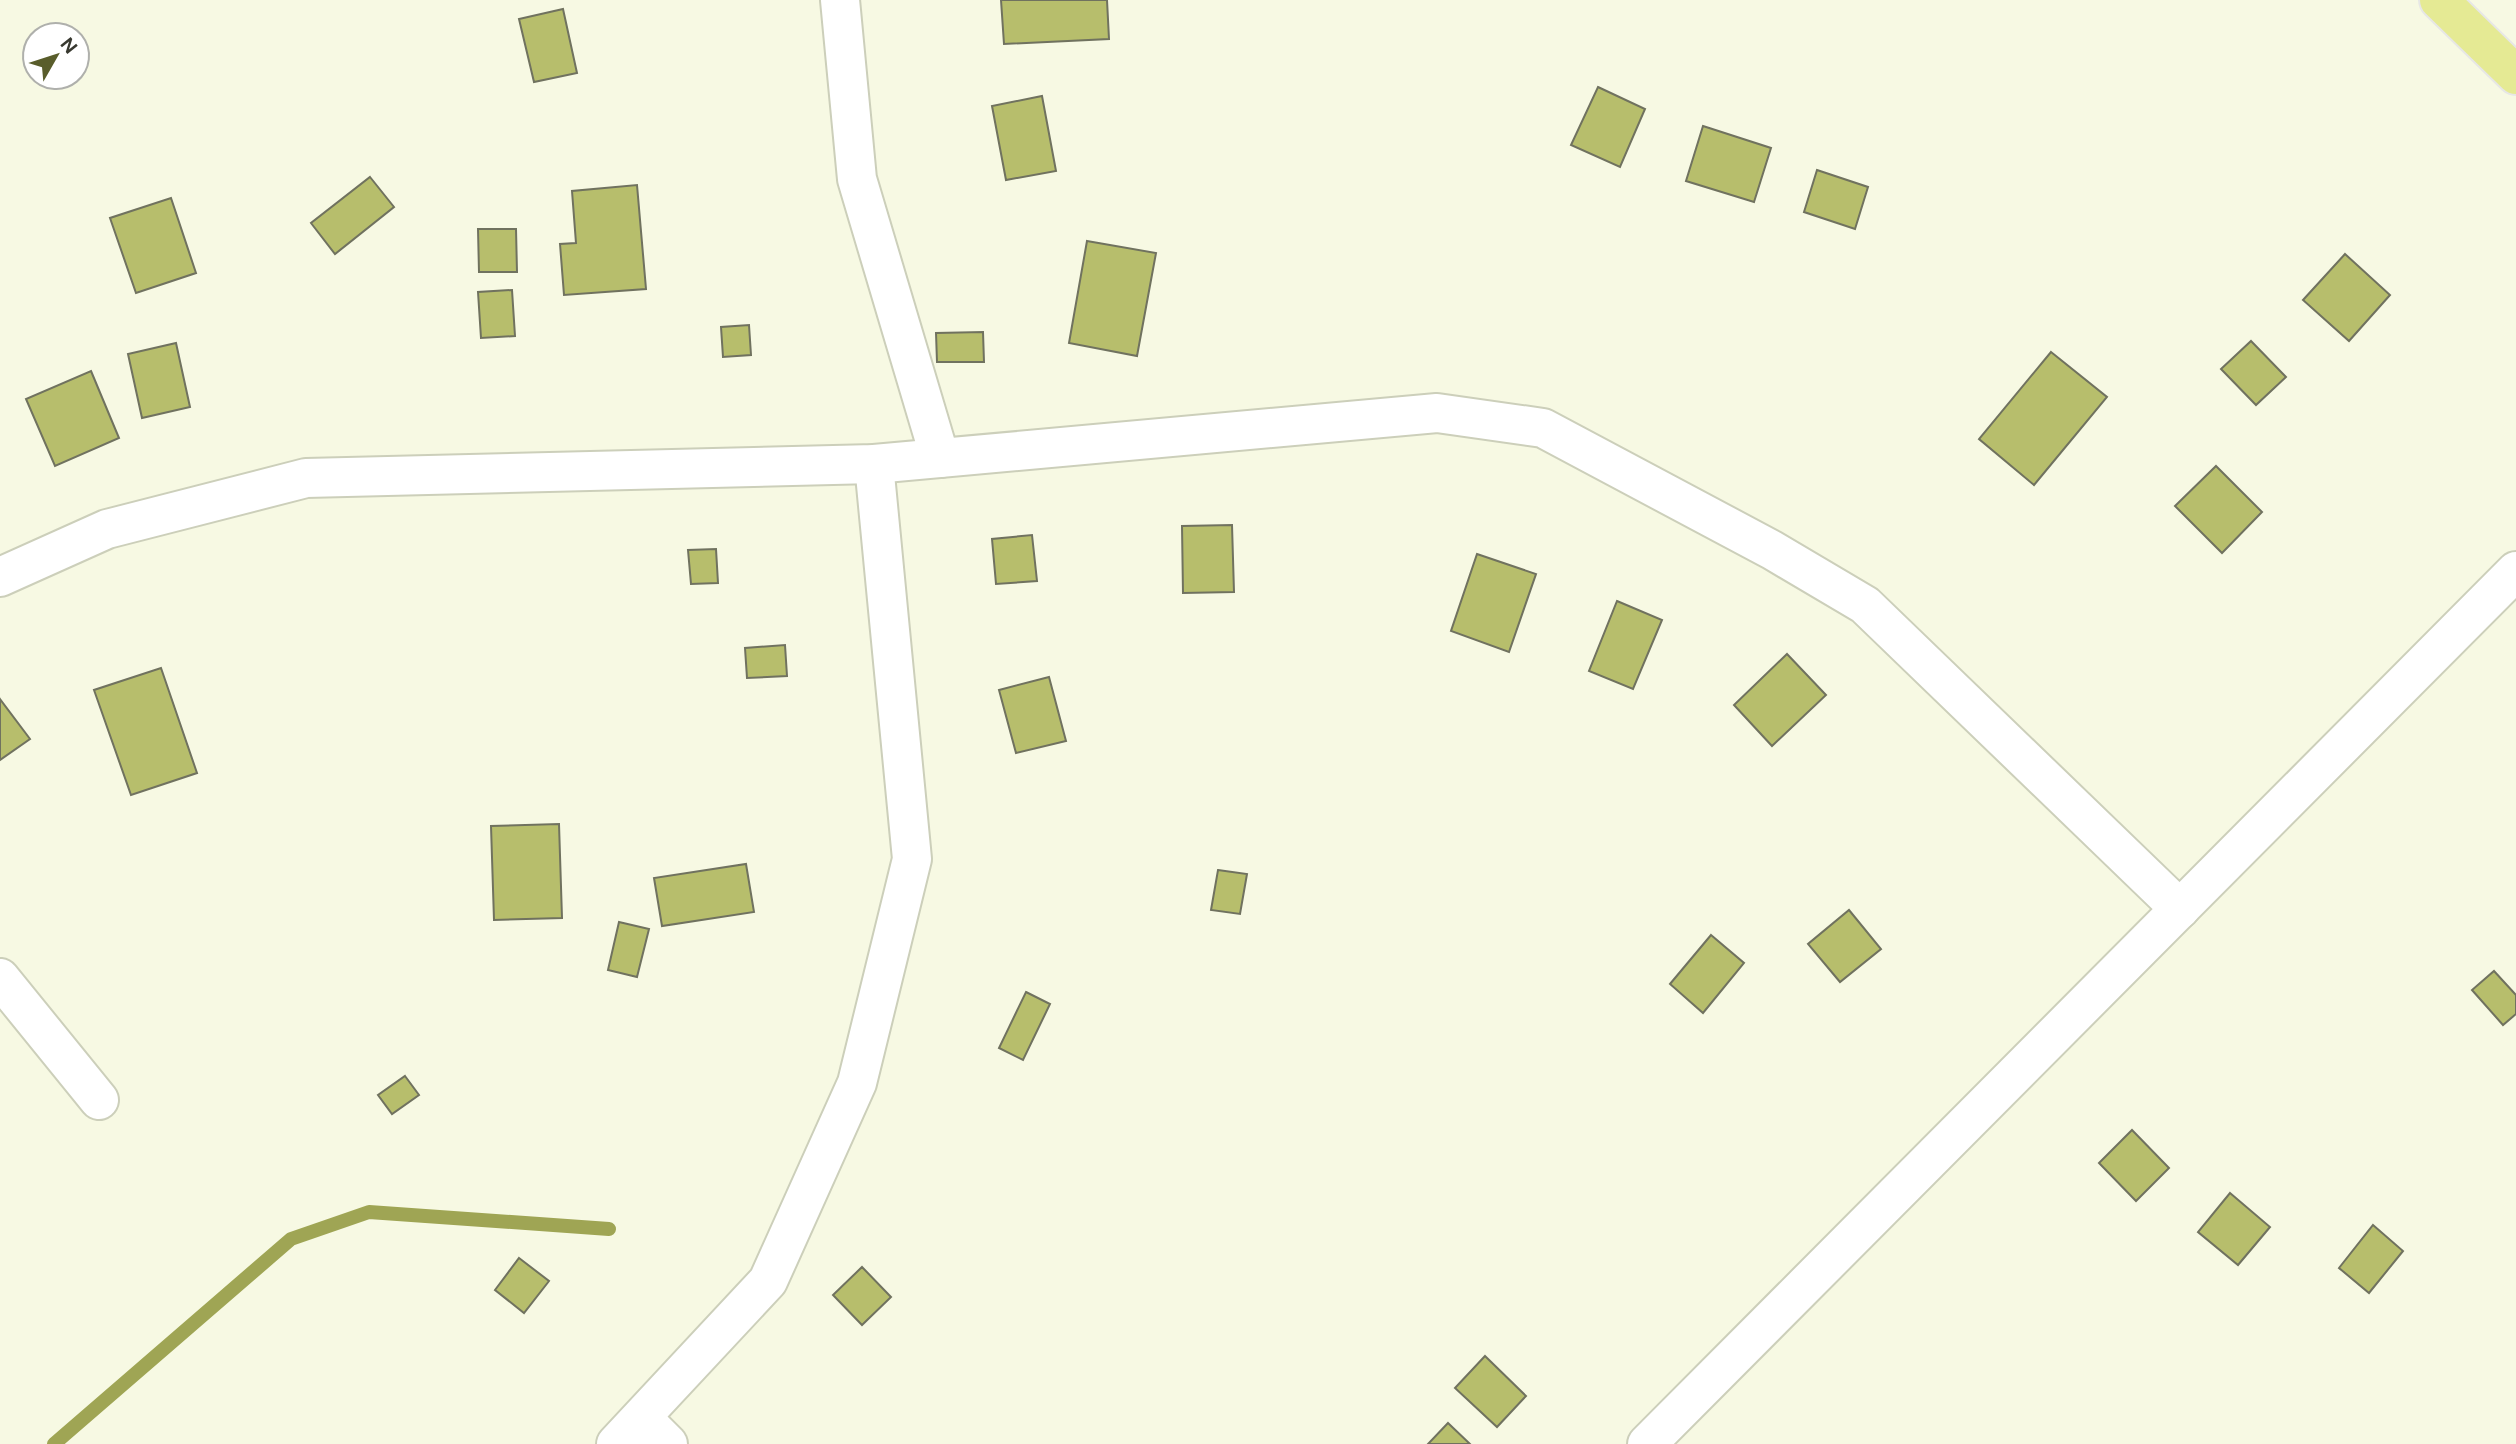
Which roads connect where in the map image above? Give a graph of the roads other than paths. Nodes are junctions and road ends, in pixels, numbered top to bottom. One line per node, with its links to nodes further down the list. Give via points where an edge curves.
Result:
1 (840, 0): 4 (street, via 857,179)
2 (2439, 0): 3 (main road)
3 (2516, 75)
4 (940, 458): 5 (street); 8 (street, via 1437,413 1543,428 1865,605)
5 (874, 464): 7 (street, via 306,478 107,530); 11 (street, via 912,859 858,1083 768,1281)
6 (2516, 571): 8 (street)
7 (0, 577)
8 (2180, 909): 12 (street)
9 (0, 978): 10 (street)
10 (99, 1100)
11 (642, 1435)
12 (1647, 1444)

